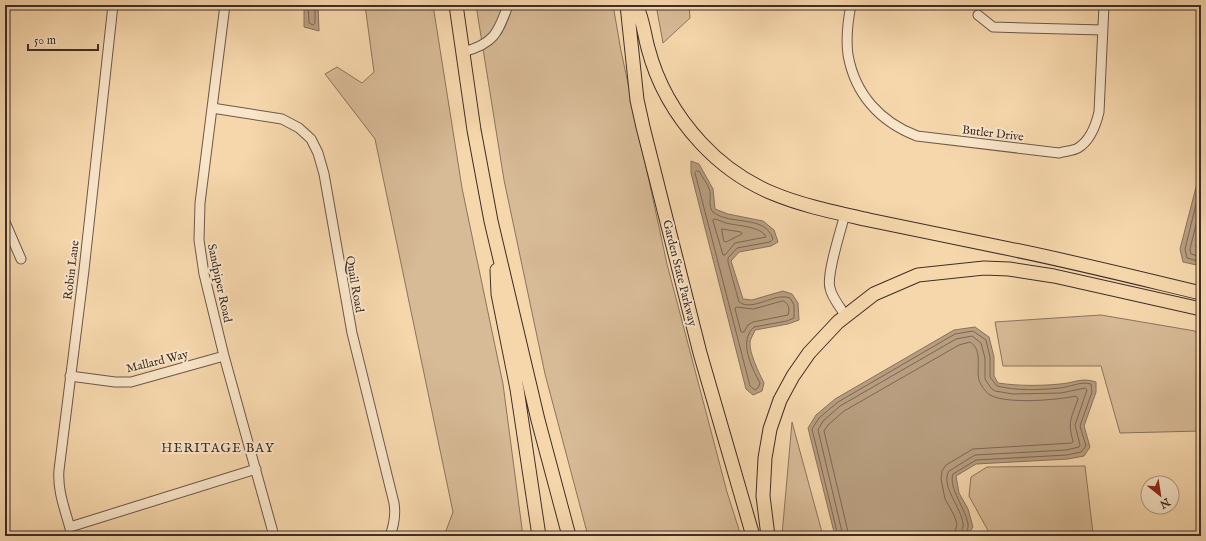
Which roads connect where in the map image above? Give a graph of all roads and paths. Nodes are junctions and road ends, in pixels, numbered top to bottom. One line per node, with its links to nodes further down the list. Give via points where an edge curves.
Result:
1 (113, 5): 21 (street, Robin Lane)
2 (225, 5): 12 (street, Sandpiper Road)
3 (456, 5): 11 (highway)
4 (508, 5): 11 (street, via 502,23 489,41 479,48)
5 (628, 5): 28 (highway, Garden State Parkway, via 643,127 700,353)
6 (636, 5): 13 (highway, via 641,14 648,49 662,87 686,125 716,158 756,186 777,196)
7 (851, 5): 10 (street, Butler Drive, via 848,20 848,54 858,86 871,105 900,130 917,136 1059,153 1078,148 1089,137 1096,124 1099,112)
8 (1104, 5): 10 (street, Butler Drive)
9 (978, 15): 10 (street, via 993,27)
10 (1103, 30)
11 (463, 52): 15 (highway, via 474,130)
12 (212, 108): 20 (street, Sandpiper Road, via 200,203 199,240 204,274); 25 (street, Quail Road, via 282,119 312,139 318,153 352,333 394,503 396,514)
13 (845, 214): 17 (highway, via 1013,249); 19 (street, via 830,275 830,288)
14 (5, 222): 16 (street)
15 (497, 248): 26 (highway, via 498,294 517,389); 27 (highway)
16 (21, 259)
17 (1201, 293)
18 (1201, 309): 19 (highway, via 1054,276 984,268 918,275 874,294)
19 (846, 316): 29 (highway, via 809,353 780,400 770,429 765,458 763,496)
20 (224, 356): 21 (street, Mallard Way, via 131,382); 22 (street, Sandpiper Road)
21 (70, 376): 23 (street, Robin Lane, via 58,481)
22 (256, 470): 23 (street); 24 (street, Sandpiper Road)
23 (71, 532)
24 (274, 536)
25 (390, 536)
26 (539, 536)
27 (569, 536)
28 (753, 536)
29 (768, 536)

